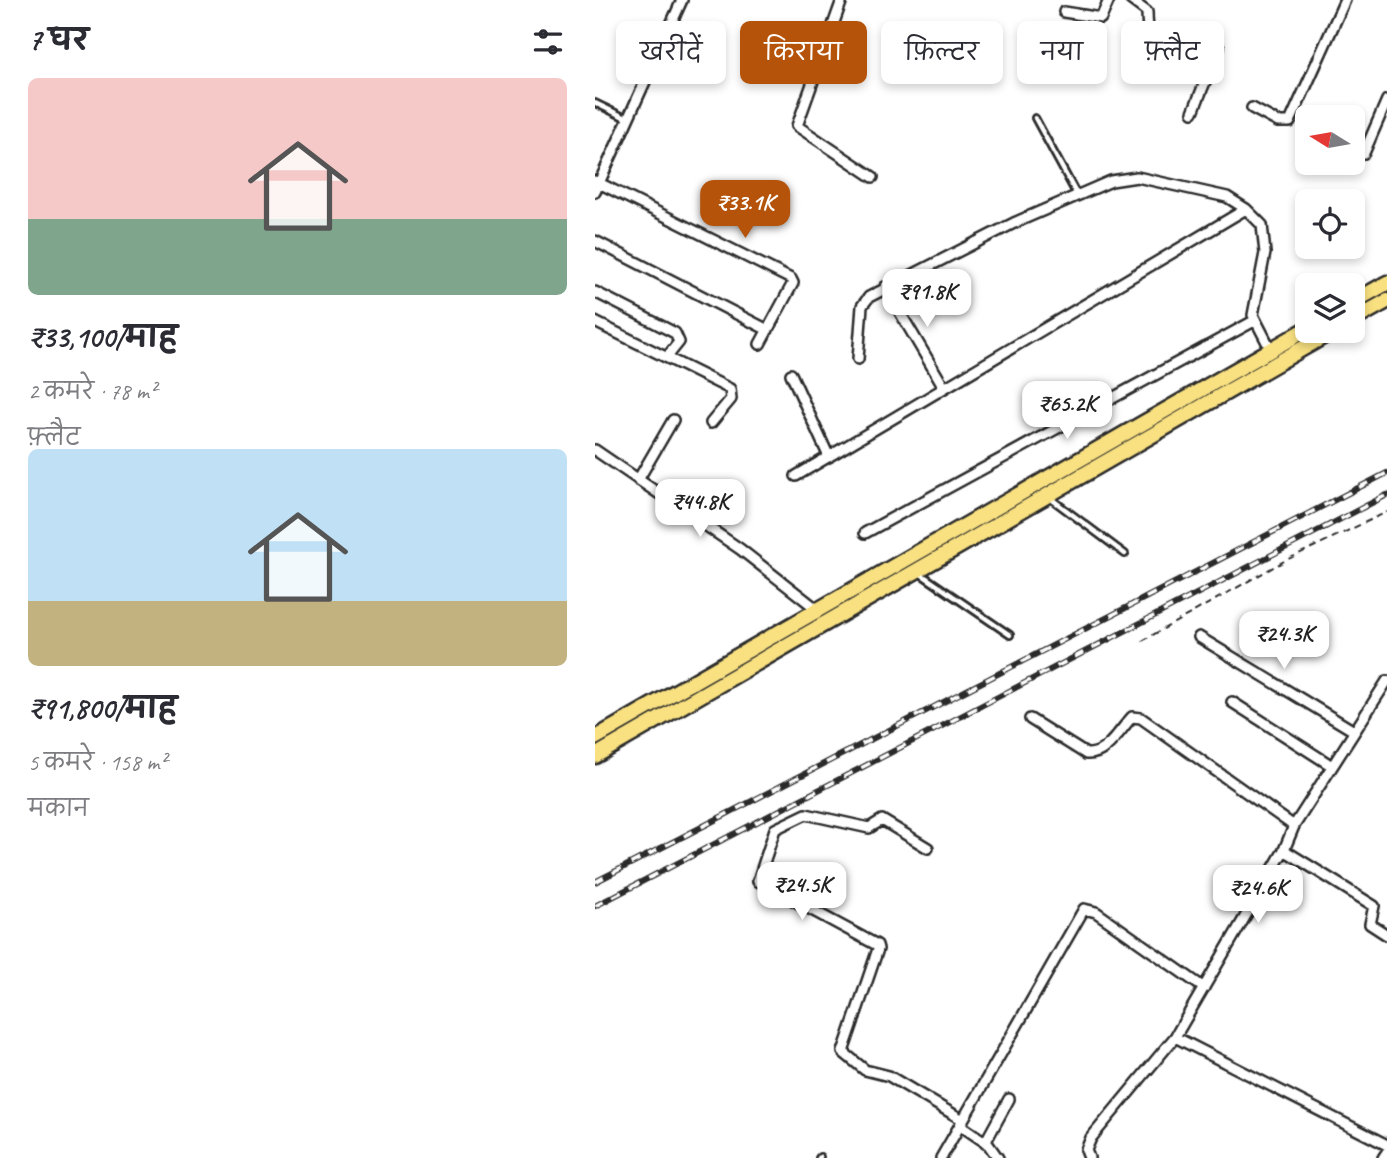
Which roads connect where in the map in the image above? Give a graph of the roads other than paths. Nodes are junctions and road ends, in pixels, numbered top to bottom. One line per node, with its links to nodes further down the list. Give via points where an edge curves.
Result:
1 (682, 0): 14 (street)
2 (842, 0): 16 (street, via 797,126)
3 (1109, 0): 6 (street, via 1101,18)
4 (1131, 0): 7 (street, via 1147,12)
5 (1345, 0): 11 (street, via 1290,122 1278,122)
6 (1064, 12)
7 (1147, 21)
8 (1204, 84): 12 (street)
9 (1387, 100): 15 (street)
10 (595, 103): 14 (lane)
11 (1252, 108)
12 (1193, 112)
13 (1035, 118): 18 (lane)
14 (628, 119): 17 (street)
15 (1365, 151)
16 (873, 177)
17 (596, 185): 29 (street, via 791,279 793,284)
18 (1078, 196): 19 (street, via 1111,181 1137,177 1214,192); 22 (street)
19 (1246, 209): 27 (street, via 1262,225 1266,242); 37 (street)
20 (595, 241): 29 (street)
21 (1387, 283): 24 (highway)
22 (885, 287): 35 (street, via 862,306); 37 (street)
23 (595, 292): 34 (street, via 675,333 679,342)
24 (1365, 295)
25 (1387, 300): 26 (highway)
26 (1365, 313)
27 (1254, 321): 33 (street); 45 (street)
28 (595, 322): 34 (street)
29 (768, 330): 32 (street)
30 (1295, 336): 33 (highway)
31 (1312, 343): 44 (highway)
32 (760, 344)
33 (1271, 349): 48 (highway)
34 (667, 357): 39 (street, via 730,389 731,400)
35 (858, 359)
36 (792, 374): 41 (street)
37 (944, 387): 41 (street)
38 (673, 420): 43 (street)
39 (711, 423)
40 (595, 450): 43 (street)
41 (829, 457): 42 (street)
42 (796, 476)
43 (638, 480): 48 (street, via 740,549)
44 (1047, 496): 46 (lane); 47 (highway)
45 (865, 533)
46 (1125, 554)
47 (918, 572): 49 (lane); 56 (highway)
48 (818, 610): 55 (highway)
49 (1010, 635)
50 (1199, 637): 54 (street)
51 (1387, 681): 54 (street)
52 (1232, 702): 57 (street)
53 (1030, 719): 58 (street, via 1086,754 1094,754 1137,716)
54 (1354, 731): 57 (street)
55 (595, 738)
56 (595, 756)
57 (1332, 766): 58 (street)
58 (1294, 826): 60 (street)
59 (928, 848): 65 (street, via 882,820 873,828 806,814 775,829 758,881 877,945 843,1052 865,1070 890,1076)
60 (1284, 850): 61 (street, via 1370,903 1375,909 1370,924); 62 (street)
61 (1387, 934)
62 (1204, 988): 63 (street); 65 (street, via 1096,912 1084,909)
63 (1175, 1037): 67 (street); 68 (street)
64 (1009, 1099): 66 (street)
65 (962, 1122): 66 (street); 70 (street)
66 (985, 1143): 71 (street)
67 (1088, 1144): 72 (street); 73 (street)
68 (1387, 1145)
69 (1387, 1152): 74 (street)
70 (941, 1158)
71 (998, 1158)
72 (1077, 1158)
73 (1089, 1158)
74 (1383, 1158)

